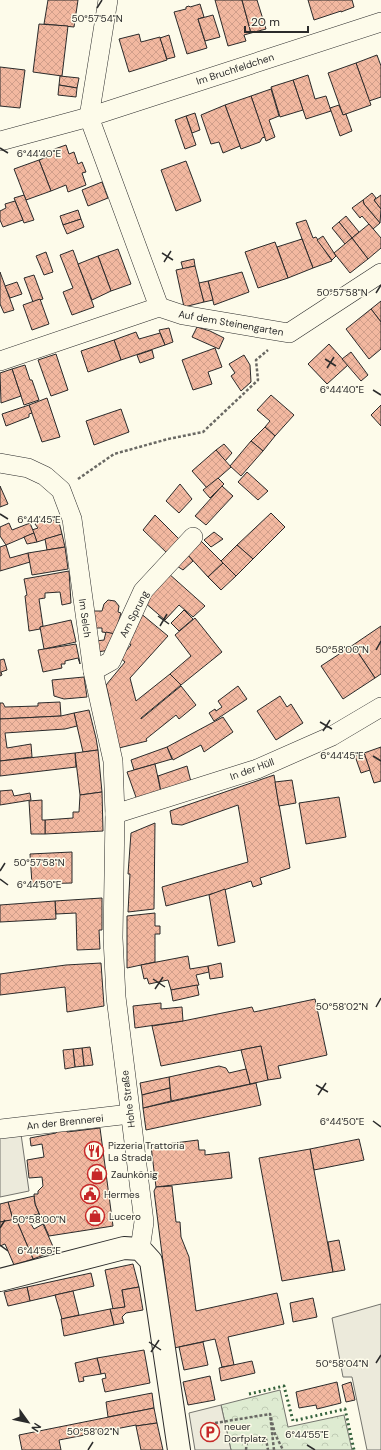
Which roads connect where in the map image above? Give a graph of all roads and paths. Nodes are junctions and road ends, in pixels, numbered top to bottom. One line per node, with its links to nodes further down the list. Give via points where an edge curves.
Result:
1 (108, 0): 3 (street)
2 (381, 22): 3 (street, Im Bruchfeldchen)
3 (89, 117): 4 (street, Im Bruchfeldchen); 6 (street)
4 (0, 141)
5 (381, 273): 7 (street, Auf dem Steinengarten)
6 (158, 307): 7 (street, Auf dem Steinengarten, via 183,315); 8 (street)
7 (289, 333): 10 (path, via 256,360 258,380 203,432 114,454)
8 (0, 361)
9 (0, 463): 10 (street, Im Selch, via 28,468 45,476)
10 (61, 490): 12 (street, Im Selch, via 72,519)
11 (193, 537): 12 (street, Am Sprung, via 144,591 111,661)
12 (93, 671): 14 (street, Im Selch, via 113,761)
13 (381, 707): 14 (street, In der Hüll, via 332,736 257,769)
14 (115, 814): 15 (street, Hohe Straße, via 116,997)
15 (130, 1114): 16 (street, An der Brennerei); 17 (street, Hohe Straße, via 144,1222)
16 (0, 1129)
17 (140, 1249): 18 (main road, via 124,1248); 21 (main road, via 151,1261)
18 (0, 1280)
19 (270, 1414): 20 (path); 24 (path); 25 (path)
20 (216, 1422)
21 (179, 1450)
22 (246, 1450): 23 (path, via 247,1438 266,1439)
23 (268, 1450)
24 (274, 1450)
25 (282, 1450)

